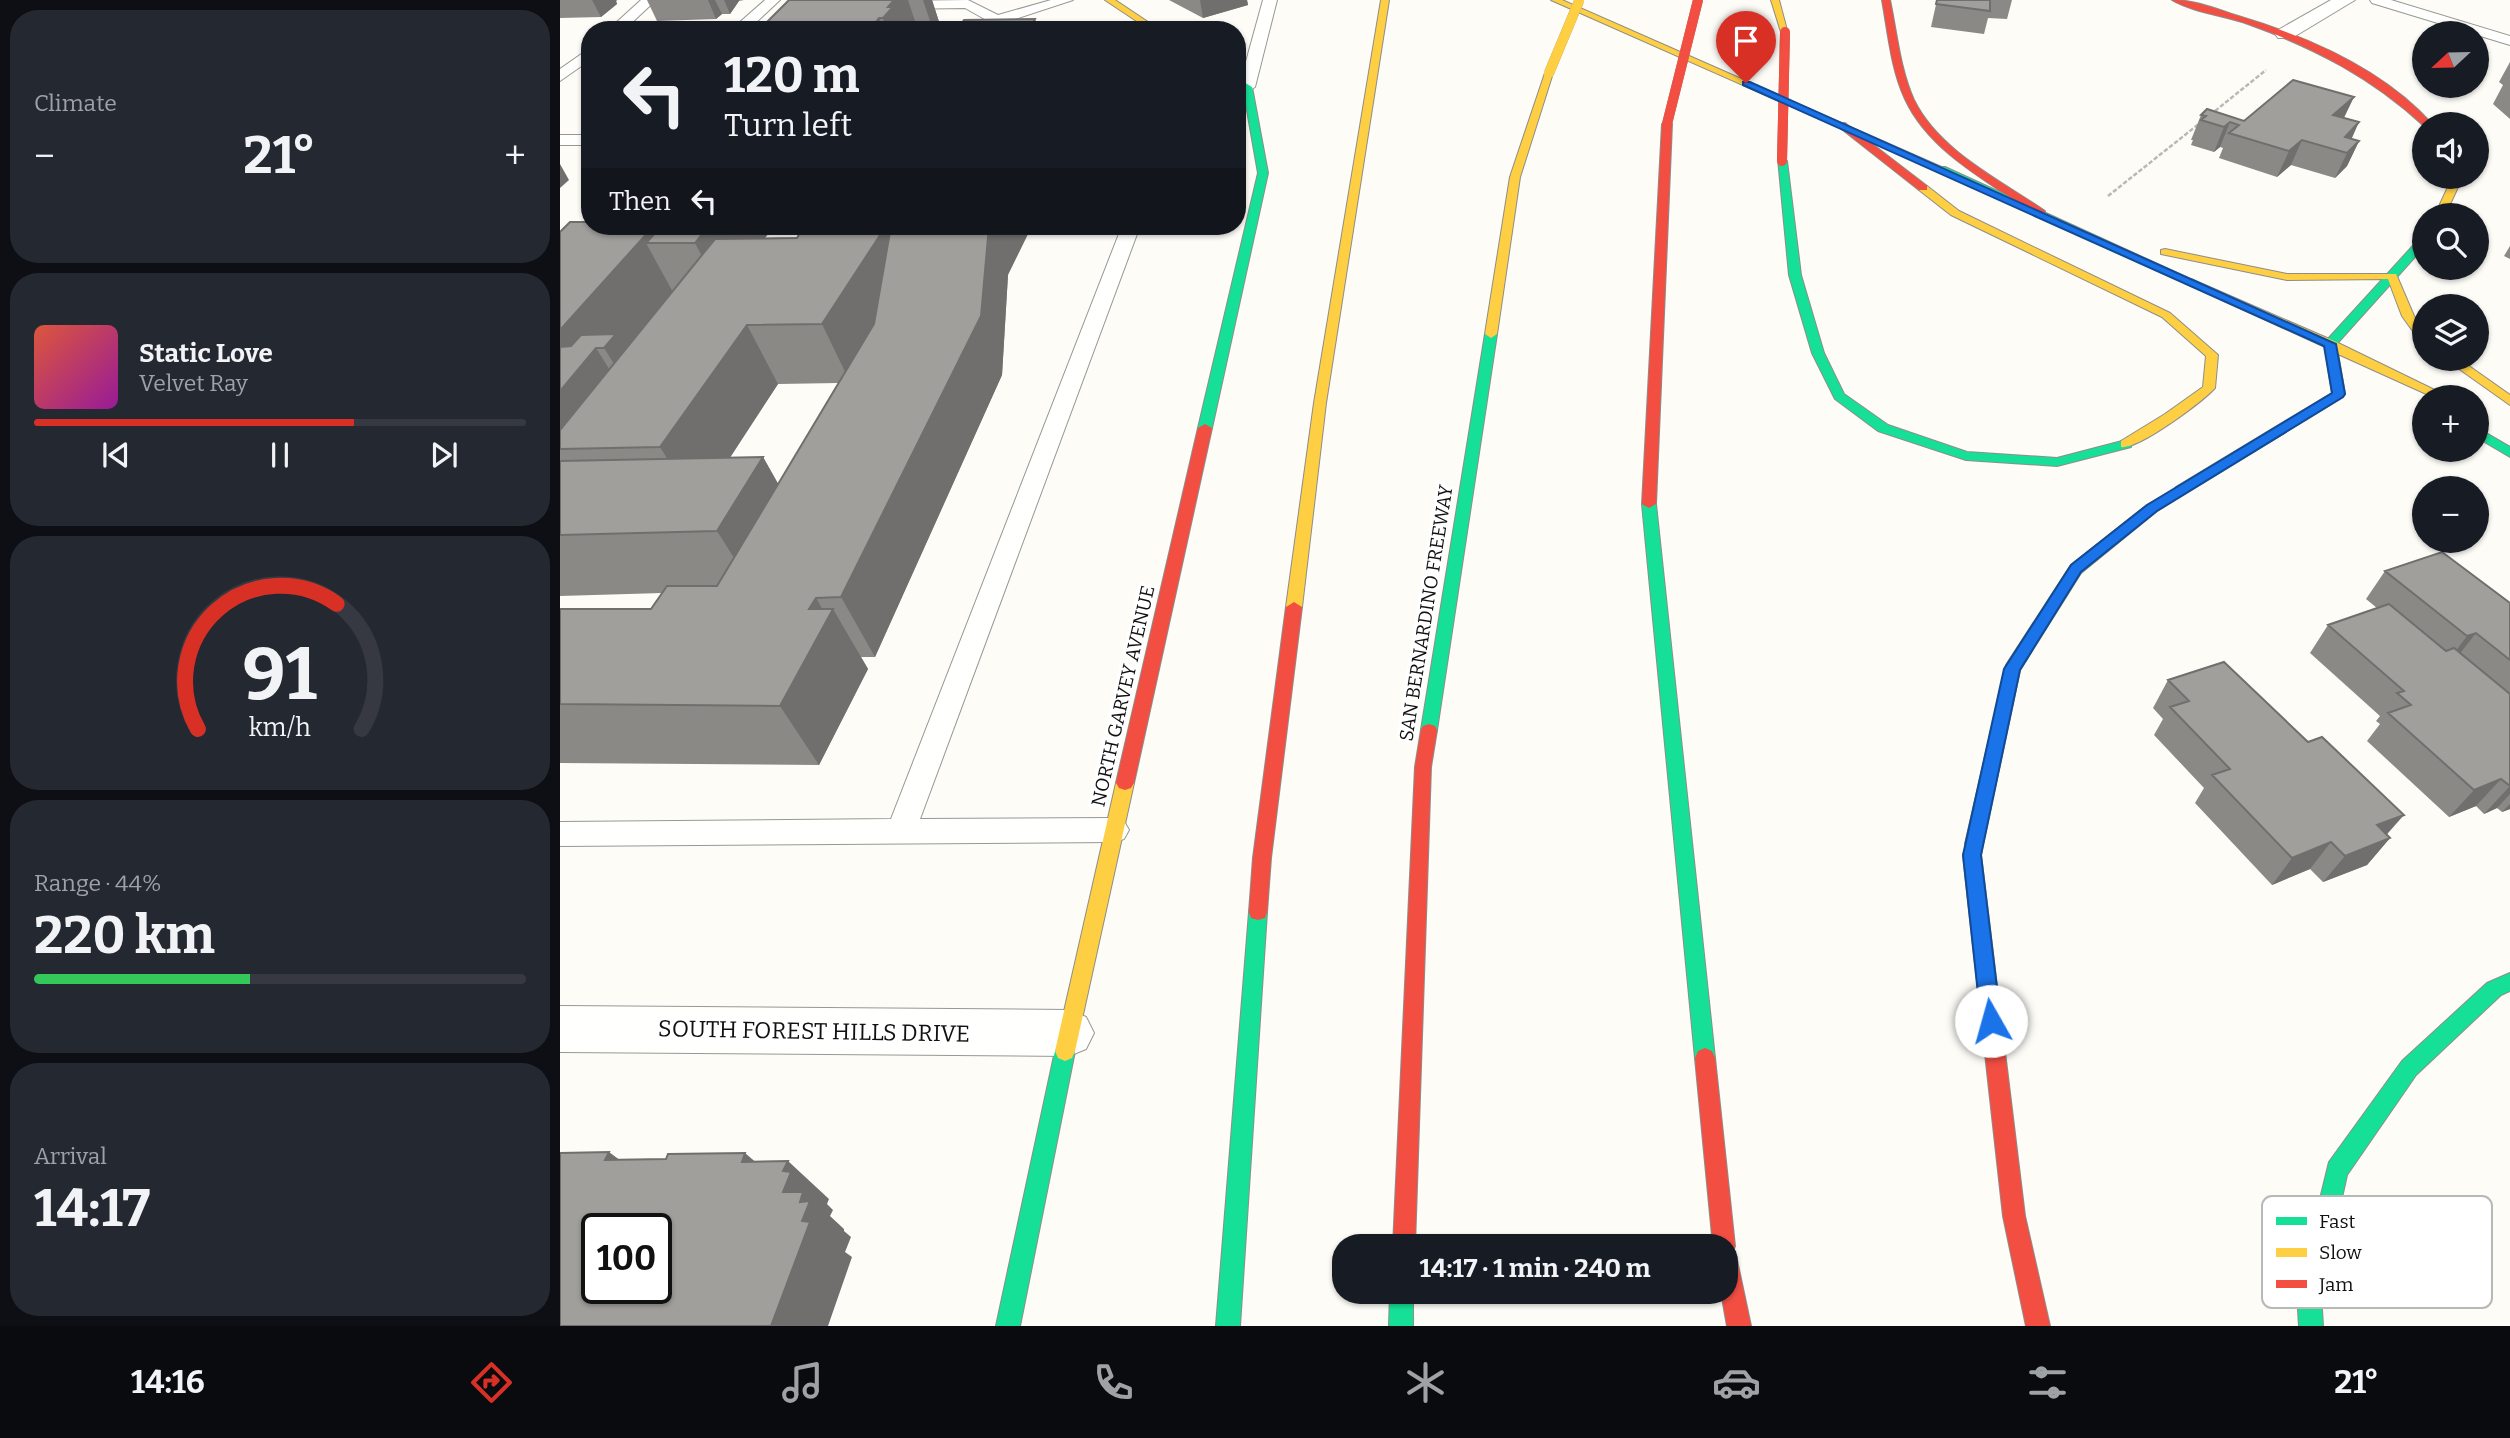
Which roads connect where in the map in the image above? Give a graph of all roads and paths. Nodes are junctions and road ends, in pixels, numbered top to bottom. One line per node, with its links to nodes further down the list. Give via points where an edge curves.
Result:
1 (649, 0): 17 (lane)
2 (773, 0): 18 (lane)
3 (1066, 0): 16 (lane)
4 (1110, 0): 19 (main road)
5 (1270, 0): 23 (lane)
6 (1385, 0): 58 (main road, via 1321,403 1262,858)
7 (1555, 0): 27 (main road)
8 (1579, 0): 52 (main road, SAN BERNARDINO FREEWAY, bridge, via 1515,177 1423,767)
9 (1698, 0): 53 (main road, bridge, via 1667,124 1649,506)
10 (1775, 0): 27 (main road, bridge, via 1785,32 1783,161 1795,275 1818,353 1839,396 1883,428 1966,456 2057,462 2124,445 2209,388 2212,355 2166,315 1955,213)
11 (1886, 0): 31 (main road, via 1914,108 1961,154)
12 (2176, 0): 20 (main road)
13 (2345, 0): 20 (street)
14 (2377, 0): 21 (lane)
15 (885, 5): 16 (lane, via 968,4)
16 (997, 20)
17 (625, 21)
18 (750, 21)
19 (1142, 21)
20 (2285, 34): 26 (main road, via 2361,71); 30 (path, via 2282,57)
21 (2510, 41)
22 (581, 60): 24 (lane)
23 (1246, 72)
24 (560, 77)
25 (1246, 101): 45 (main road, NORTH GARVEY AVENUE, via 1263,173)
26 (2414, 112)
27 (1842, 125): 31 (main road)
28 (581, 139): 29 (lane)
29 (560, 140)
30 (2108, 196)
31 (2041, 213): 33 (main road)
32 (1128, 235): 46 (lane)
33 (2098, 239): 35 (main road, via 2287,277); 37 (main road)
34 (2412, 254): 35 (main road)
35 (2392, 276): 36 (main road); 37 (main road)
36 (2412, 322)
37 (2330, 344): 39 (main road); 61 (main road, via 2339,394 2152,508 2076,569 2012,669 1972,855 2014,1216)
38 (2468, 371): 42 (main road)
39 (2413, 383): 40 (main road); 41 (main road)
40 (2416, 385)
41 (2417, 385)
42 (2510, 401)
43 (2489, 439): 44 (main road)
44 (2510, 453)
45 (1114, 830): 46 (lane); 50 (main road, NORTH GARVEY AVENUE)
46 (901, 831): 47 (lane)
47 (560, 834)
48 (2510, 982): 51 (main road, via 2494,989 2409,1068 2337,1170)
49 (560, 1029): 50 (street, SOUTH FOREST HILLS DRIVE)
50 (1069, 1033): 57 (main road, NORTH GARVEY AVENUE)
51 (2331, 1196)
52 (1404, 1234)
53 (1723, 1234)
54 (1402, 1304): 59 (main road)
55 (1735, 1304): 60 (main road)
56 (2310, 1308): 62 (main road)
57 (1008, 1326)
58 (1228, 1326)
59 (1401, 1326)
60 (1739, 1326)
61 (2038, 1326)
62 (2311, 1326)

